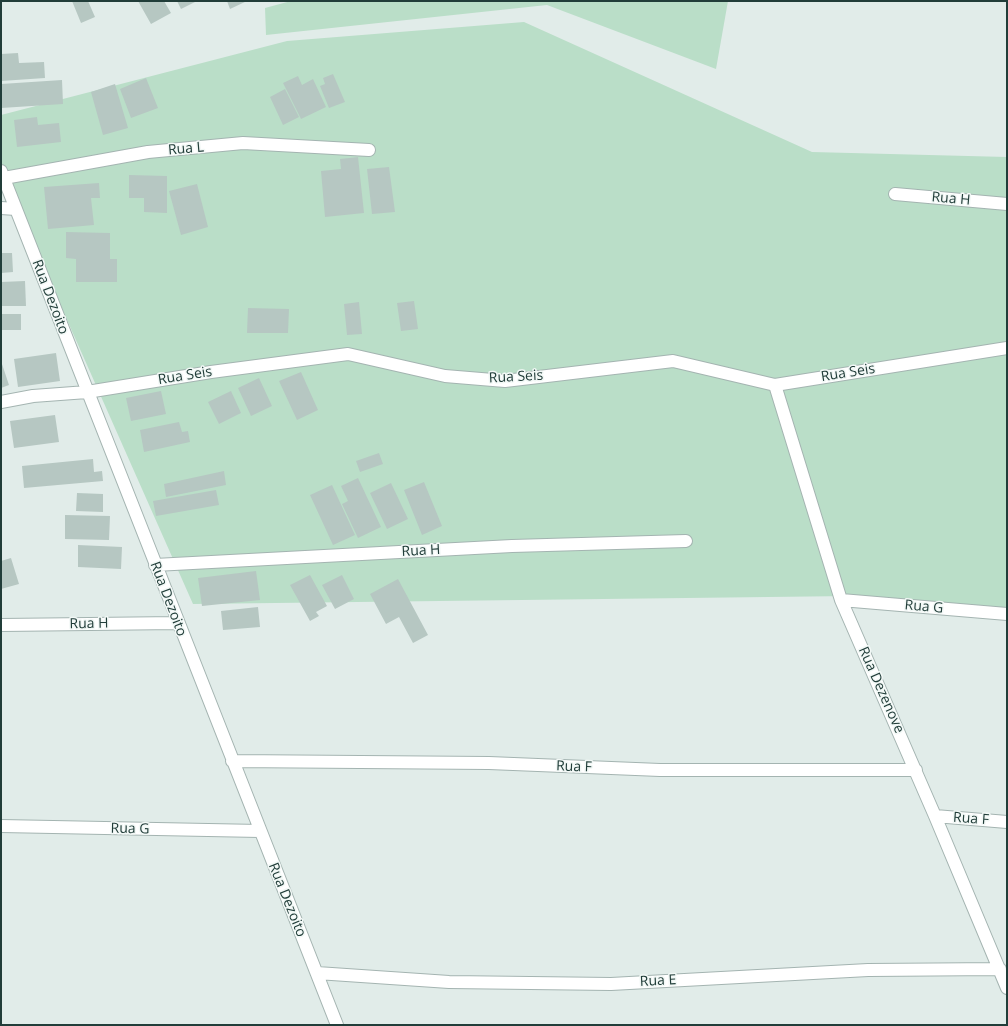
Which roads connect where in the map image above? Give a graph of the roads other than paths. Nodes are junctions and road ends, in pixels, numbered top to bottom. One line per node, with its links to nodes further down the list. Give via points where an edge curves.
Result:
1 (369, 150): 2 (street, Rua L, via 243,143 148,152)
2 (2, 175): 6 (street, Rua Dezoito)
3 (895, 194): 4 (street, Rua H)
4 (1007, 204)
5 (1, 208): 6 (street)
6 (16, 209): 9 (street, Rua Dezoito)
7 (1007, 348): 8 (street, Rua Seis)
8 (775, 385): 9 (street, Rua Seis, via 673,361 505,381 445,376 348,354); 13 (street, Rua Dezenove)
9 (87, 392): 10 (street, Rua Seis, via 33,396); 12 (street, Rua Dezoito)
10 (1, 402)
11 (686, 541): 12 (street, Rua H, via 512,546)
12 (155, 565): 15 (street, Rua Dezoito)
13 (841, 600): 14 (street, Rua G); 18 (street, Rua Dezenove)
14 (1007, 614)
15 (178, 623): 16 (street, Rua H); 17 (street, Rua Dezoito)
16 (1, 625)
17 (232, 761): 18 (street, Rua F, via 489,764 660,770); 22 (street, Rua Dezoito)
18 (916, 770): 19 (street, Rua Dezenove)
19 (936, 816): 20 (street, Rua F); 23 (street, Rua Dezenove)
20 (1007, 822)
21 (1, 826): 22 (street, Rua G)
22 (260, 831): 24 (street, Rua Dezoito)
23 (1000, 969): 24 (street, Rua E, via 868,970 611,984 449,982); 25 (street, Rua Dezenove)
24 (317, 973): 26 (street, Rua Dezoito)
25 (1007, 988)
26 (338, 1025)

